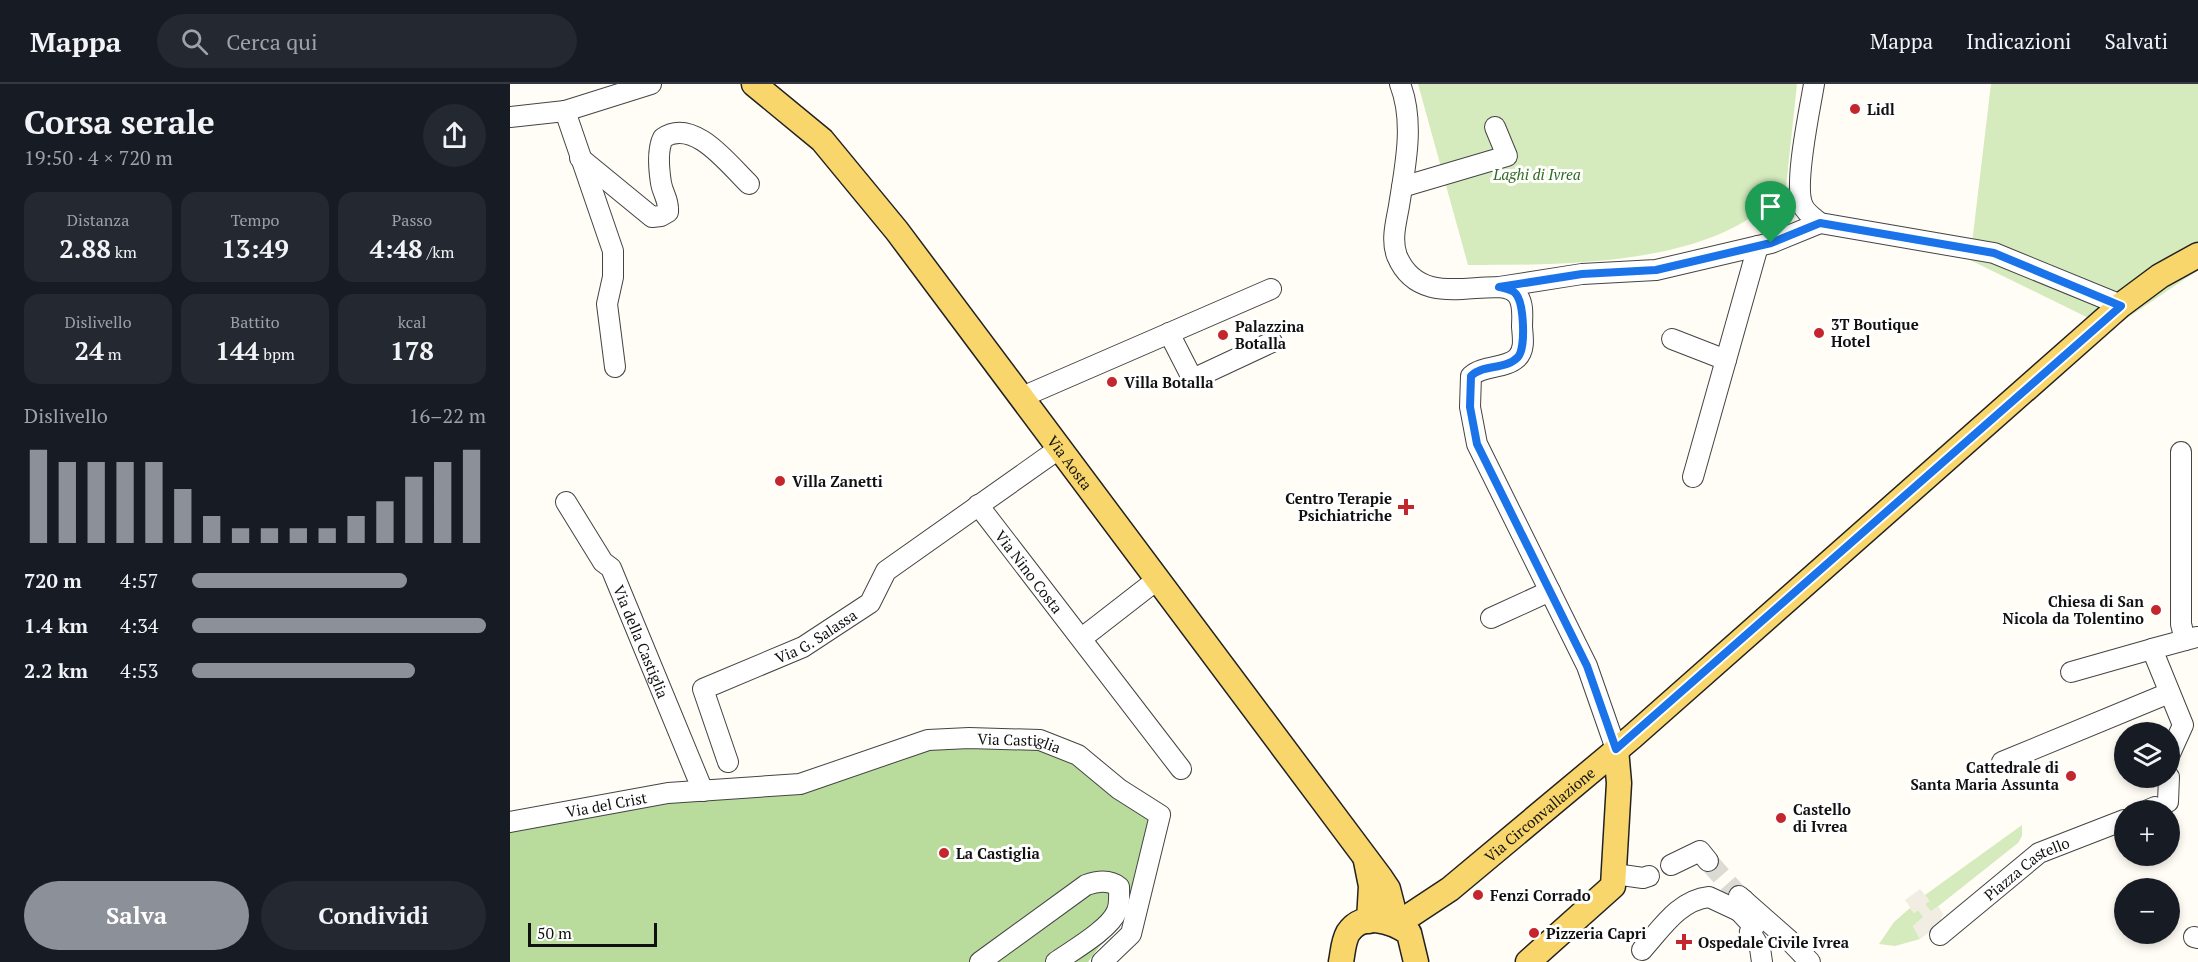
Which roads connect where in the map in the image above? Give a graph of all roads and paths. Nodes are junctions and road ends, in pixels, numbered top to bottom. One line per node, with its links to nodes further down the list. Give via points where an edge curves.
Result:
1 (651, 84): 5 (street)
2 (754, 84): 22 (main road, Via Aosta, via 795,115 840,159)
3 (1400, 84): 10 (street, via 1407,116)
4 (1814, 84): 11 (street, via 1801,197 1803,206)
5 (565, 111): 6 (street); 8 (street)
6 (510, 117)
7 (1495, 127): 10 (street, via 1507,156)
8 (580, 158): 9 (street, via 652,217 668,212 669,201 661,186 660,152 663,138 669,134 701,139); 21 (street, via 613,251 607,304)
9 (749, 184)
10 (1402, 187): 14 (street, via 1394,238 1397,256 1407,272 1423,284 1446,290)
11 (1820, 223): 12 (street); 16 (street, via 1994,253)
12 (1758, 246): 14 (street, via 1656,270 1582,274); 20 (street)
13 (2198, 255): 16 (main road, Via Circonvallazione, via 2160,276)
14 (1499, 287): 29 (street, via 1512,290 1522,305 1523,346 1512,362 1471,376 1470,407 1477,444)
15 (1271, 289): 17 (street)
16 (2121, 306): 38 (main road, Via Circonvallazione)
17 (1169, 333): 19 (street, via 1195,378); 22 (street)
18 (1672, 339): 20 (street)
19 (1272, 342)
20 (1726, 360): 25 (street)
21 (615, 367)
22 (1022, 397): 23 (main road, Via Aosta)
23 (1060, 448): 27 (street, Via G. Salassa); 28 (main road, Via Aosta)
24 (2181, 452): 32 (street, via 2181,624)
25 (1693, 477)
26 (566, 502): 42 (street, Via della Castiglia, via 603,562 611,568)
27 (978, 505): 31 (street, Via Nino Costa); 39 (street, Via G. Salassa, via 885,571 870,603 803,647 703,689)
28 (1158, 579): 31 (street); 45 (main road, Via Aosta)
29 (1550, 591): 30 (street); 38 (street, via 1587,666)
30 (1491, 618)
31 (1082, 638): 41 (street, Via Nino Costa)
32 (2187, 640): 33 (street)
33 (2152, 649): 34 (street); 35 (street)
34 (2071, 672)
35 (2169, 693): 36 (street); 40 (street)
36 (2190, 728): 37 (street)
37 (2180, 741)
38 (1616, 749): 48 (main road, via 1619,783); 51 (main road, Via Circonvallazione, via 1450,889)
39 (728, 762)
40 (2001, 762)
41 (1181, 769)
42 (704, 791): 43 (street, Via del Crist, via 668,793); 59 (street, Via Castiglia, via 800,784 928,740 1040,740 1078,755 1119,789 1160,815 1131,934)
43 (510, 822)
44 (2114, 824): 55 (street, Piazza Castello, via 2039,853)
45 (1365, 859): 50 (main road, Via Aosta); 53 (main road, Via Aosta, via 1371,886)
46 (1708, 861): 47 (street, via 1700,851)
47 (1671, 865)
48 (1615, 874): 49 (street); 62 (main road, via 1613,886)
49 (1649, 876)
50 (1388, 889): 51 (main road, via 1413,901); 54 (main road, Via Aosta)
51 (1429, 901): 54 (main road, Via Circonvallazione)
52 (1741, 902): 56 (street, via 1701,898 1677,911); 63 (street, via 1754,927 1750,932 1760,948); 64 (street)
53 (1368, 921): 54 (main road); 60 (main road, via 1349,932)
54 (1397, 924): 61 (main road, Via Aosta, via 1409,933)
55 (1940, 935)
56 (1642, 950)
57 (980, 962): 58 (street, via 1086,885 1096,882 1119,887 1118,910 1112,921)
58 (1056, 962)
59 (1102, 962)
60 (1341, 962)
61 (1416, 962)
62 (1528, 962)
63 (1762, 962)
64 (1809, 962)

